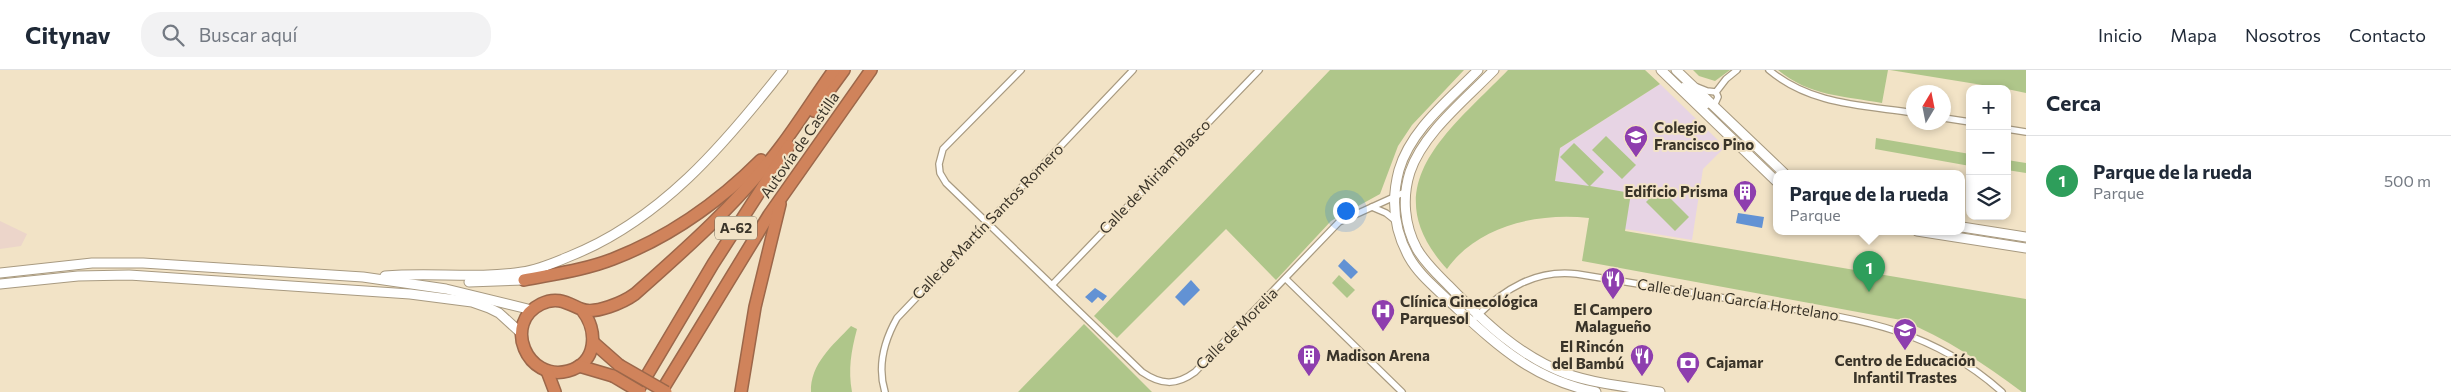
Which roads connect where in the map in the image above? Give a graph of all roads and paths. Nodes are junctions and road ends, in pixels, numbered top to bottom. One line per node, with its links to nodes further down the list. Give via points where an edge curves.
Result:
1 (783, 70): 38 (street, via 698,169 655,209 590,249 523,272 460,277 400,274)
2 (834, 70): 18 (highway)
3 (844, 70): 53 (highway, Autovía de Castilla / A-62, via 789,146 713,264)
4 (871, 70): 28 (highway, Autovía de Castilla / A-62)
5 (1021, 70): 32 (street, Calle de Morelia, via 943,148 939,164 946,183)
6 (1134, 70): 32 (street, Calle de Martín Santos Romero)
7 (1259, 70): 43 (street, Calle de Miriam Blasco)
8 (1478, 70): 29 (street, via 1409,147 1399,171)
9 (1494, 70): 27 (street, via 1432,133 1414,161)
10 (1661, 70): 14 (street)
11 (1676, 70): 16 (street)
12 (1736, 70): 15 (street)
13 (1769, 70): 19 (street, via 1799,91 1819,98)
14 (1676, 84): 16 (street); 20 (street)
15 (1716, 92): 16 (street); 17 (street, via 1718,97)
16 (1705, 97): 17 (street); 20 (street)
17 (1714, 106): 25 (street)
18 (805, 112): 40 (highway, via 741,179 705,210 664,236 613,259); 45 (highway, via 753,179 690,245 626,300 611,307)
19 (1906, 112)
20 (1710, 118): 26 (street)
21 (1951, 119): 22 (street)
22 (1966, 121)
23 (2011, 129): 24 (street)
24 (2026, 132)
25 (1781, 170)
26 (1773, 178)
27 (1405, 192): 29 (street, Calle de Morelia); 46 (street, via 1408,228 1417,250)
28 (782, 198): 54 (highway, Autovía de Castilla / A-62, via 730,276); 56 (highway, via 755,307)
29 (1394, 199): 30 (street, Calle de Morelia); 31 (street)
30 (1372, 207): 31 (street); 39 (street, Calle de Morelia, via 1339,222)
31 (1396, 221): 47 (street, via 1410,258 1425,278)
32 (987, 223): 43 (street, Calle de Morelia); 57 (street, Calle de Martín Santos Romero, via 897,318 884,347 882,375)
33 (1965, 227): 35 (street)
34 (1943, 235): 36 (street)
35 (2026, 237)
36 (2026, 248)
37 (0, 273): 38 (street, via 92,263 143,263)
38 (363, 277): 41 (street)
39 (1286, 279): 43 (street, Calle de Morelia, via 1195,372 1178,382 1169,383 1142,372); 58 (street)
40 (524, 280): 41 (street)
41 (394, 281): 44 (street, via 446,288)
42 (0, 284): 48 (street, via 78,276 129,275 410,294 472,302 499,313)
43 (1052, 285)
44 (532, 310): 45 (highway, via 541,304 562,300); 48 (highway)
45 (582, 310): 49 (highway, via 590,319)
46 (1478, 314): 47 (street, Calle de Juan García Hortelano); 60 (street, via 1515,346 1567,374); 61 (street, Calle de Juan García Hortelano, via 1523,282 1553,273 1577,274 1875,323 1925,341 1971,367)
47 (1471, 321): 59 (street, via 1493,343 1542,375)
48 (521, 333): 51 (highway, via 523,348 530,361)
49 (594, 343): 50 (highway); 55 (highway, bridge, via 619,365)
50 (579, 366): 51 (highway, via 558,373); 53 (highway, bridge, via 614,376)
51 (547, 371): 52 (highway)
52 (555, 392)
53 (639, 392)
54 (661, 392)
55 (666, 392)
56 (741, 392)
57 (885, 392)
58 (1402, 392)
59 (1596, 392)
60 (1660, 392)
61 (2002, 392)

